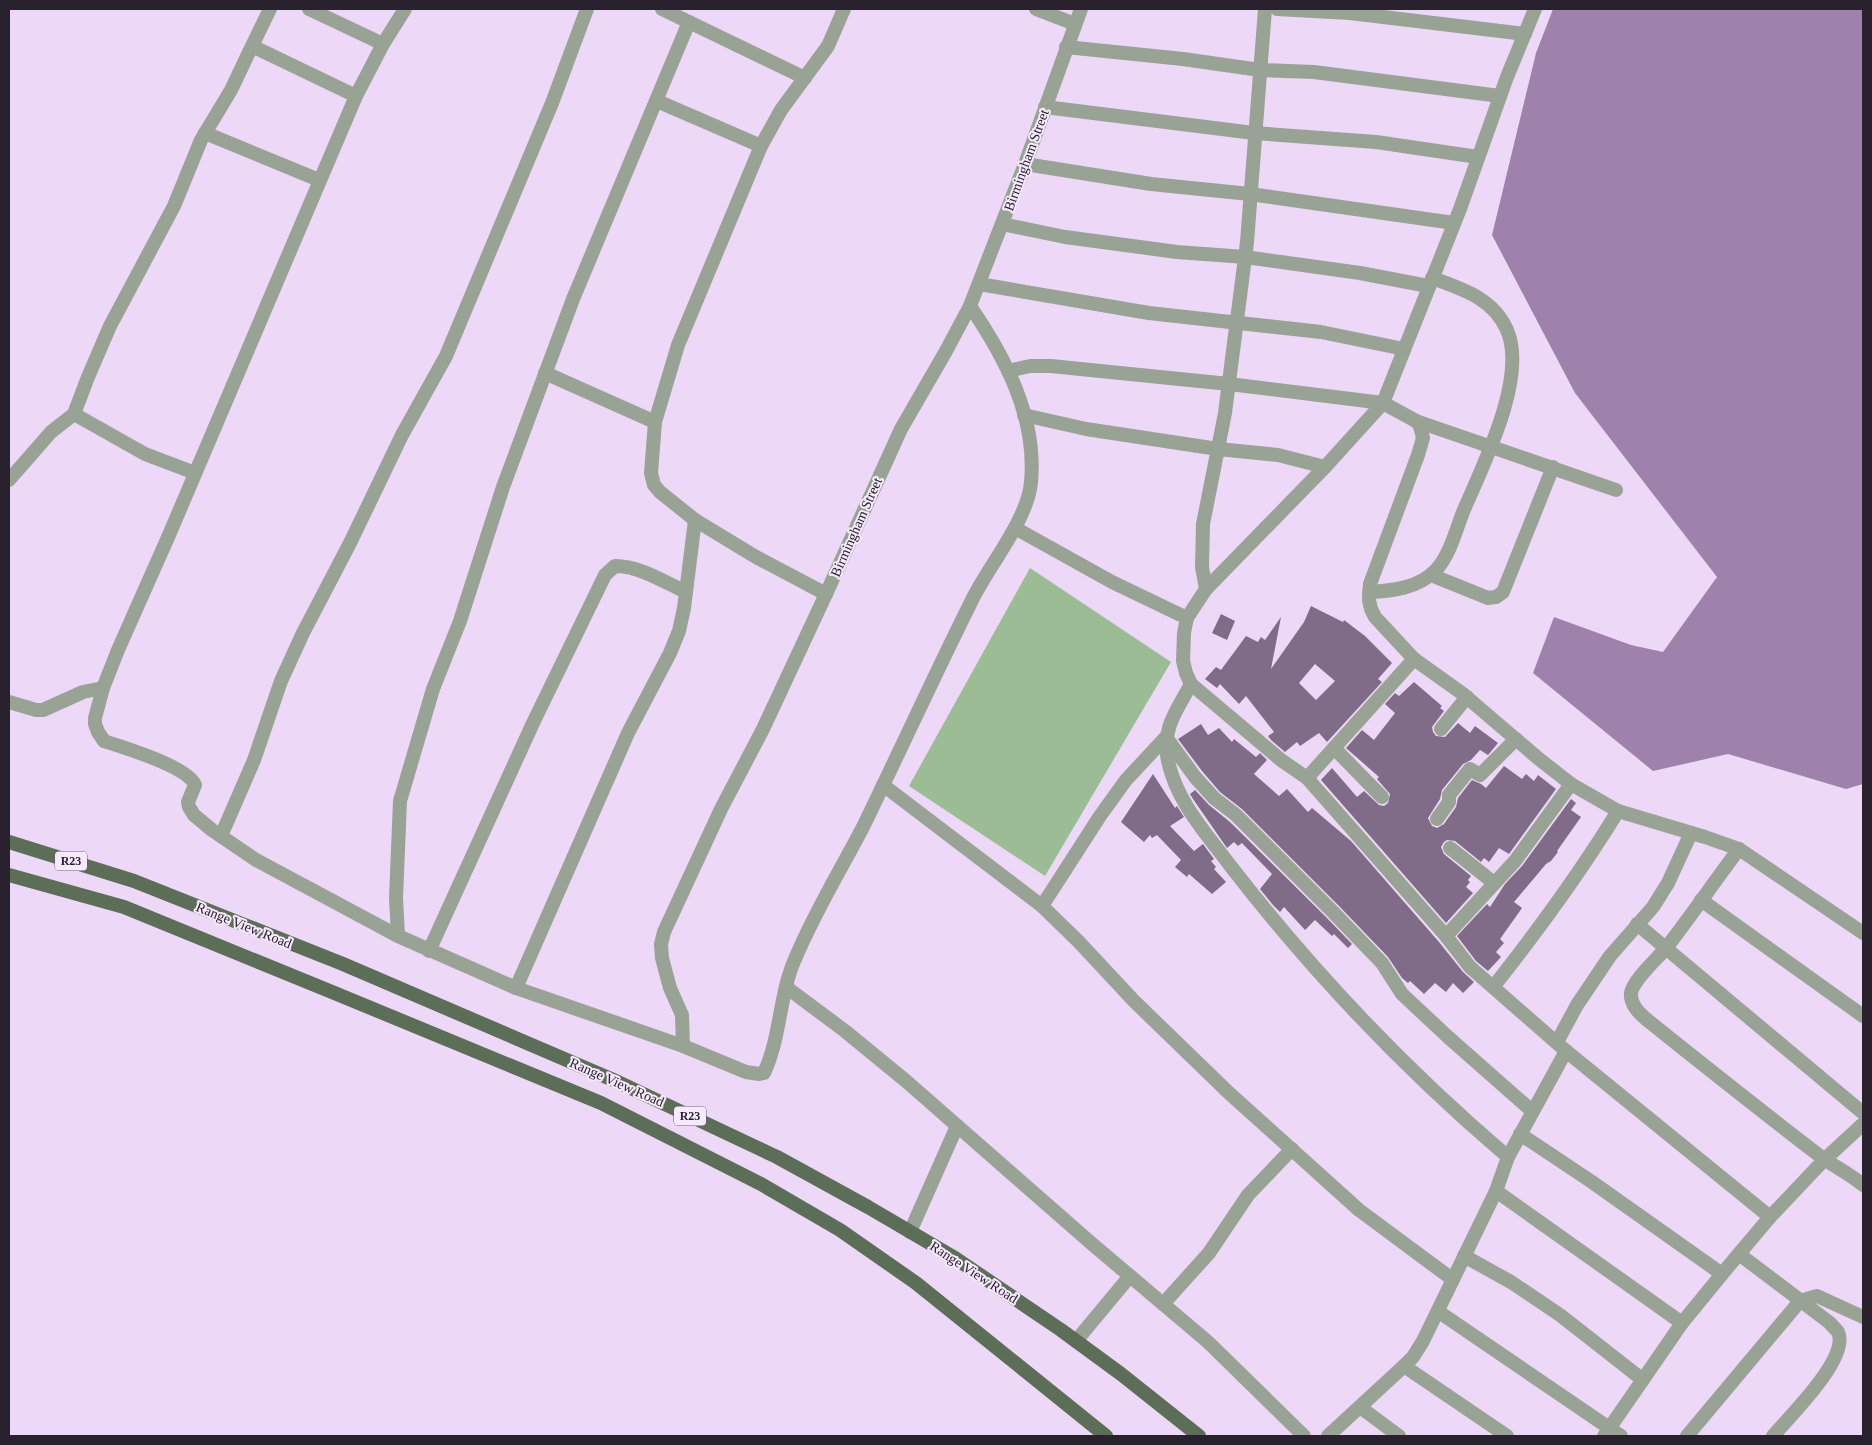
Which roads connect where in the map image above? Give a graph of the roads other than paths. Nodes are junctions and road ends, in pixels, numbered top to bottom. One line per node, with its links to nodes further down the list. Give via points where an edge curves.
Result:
1 (270, 9): 16 (street)
2 (309, 9): 15 (street)
3 (404, 9): 15 (street)
4 (587, 9): 78 (street, via 552,102 446,356 402,435 300,641)
5 (662, 9): 12 (street)
6 (844, 9): 19 (street, via 828,46)
7 (1036, 9): 13 (street)
8 (1081, 9): 13 (street, Birmingham Street)
9 (1265, 9): 18 (street)
10 (1277, 9): 14 (street)
11 (1535, 9): 14 (street)
12 (689, 22): 19 (street); 22 (street)
13 (1074, 24): 17 (street, Birmingham Street)
14 (1525, 34): 21 (street)
15 (383, 44): 20 (street)
16 (252, 46): 20 (street); 24 (street)
17 (1066, 47): 18 (street); 23 (street, Birmingham Street)
18 (1260, 70): 21 (street, via 1314,72); 25 (street)
19 (805, 78): 26 (street, via 781,110)
20 (356, 96): 29 (street)
21 (1500, 96): 27 (street)
22 (657, 101): 26 (street); 40 (street, via 572,299)
23 (1045, 107): 25 (street); 28 (street, Birmingham Street)
24 (205, 133): 29 (street); 43 (street, via 174,206 110,326)
25 (1254, 133): 27 (street, via 1376,142); 30 (street)
26 (761, 146): 46 (street, via 678,345)
27 (1478, 157): 31 (street)
28 (1025, 164): 30 (street, via 1151,184); 32 (street, Birmingham Street)
29 (319, 180): 51 (street)
30 (1250, 194): 31 (street); 33 (street)
31 (1454, 223): 34 (street)
32 (1002, 224): 33 (street, via 1065,237 1168,251); 35 (street, Birmingham Street)
33 (1245, 257): 34 (street); 37 (street)
34 (1430, 282): 38 (street); 47 (street, via 1469,292 1487,302 1507,330 1512,351 1509,388)
35 (979, 284): 36 (street, Birmingham Street); 37 (street, via 1150,313)
36 (970, 306): 39 (street, via 996,345); 60 (street, Birmingham Street, via 901,429)
37 (1236, 322): 38 (street, via 1321,332); 41 (street)
38 (1404, 349): 42 (street)
39 (1008, 371): 41 (street, via 1051,366); 44 (street)
40 (545, 373): 46 (street); 88 (street, via 503,487 460,621 432,689 400,801 396,898)
41 (1229, 384): 42 (street); 48 (street)
42 (1383, 403): 45 (street); 49 (street)
43 (74, 414): 51 (street, via 145,454); 52 (street, via 51,432)
44 (1024, 415): 48 (street, via 1086,429); 55 (street, via 1032,461 1031,485)
45 (1416, 421): 47 (street); 59 (street, via 1423,438 1371,578)
46 (655, 422): 54 (street, via 654,485)
47 (1491, 446): 50 (street); 56 (street, via 1445,555)
48 (1218, 448): 49 (street, via 1278,455); 57 (street, via 1203,524 1202,567)
49 (1325, 467): 57 (street)
50 (1553, 468): 53 (street); 56 (street, via 1503,592 1488,598)
51 (195, 473): 64 (street)
52 (9, 480)
53 (1616, 490)
54 (695, 520): 58 (street); 60 (street)
55 (1015, 528): 61 (street, via 1112,582); 73 (street, via 980,586)
56 (1430, 575): 59 (street, via 1393,590)
57 (1206, 589): 61 (street)
58 (686, 592): 91 (street, via 649,574 622,566 615,566 605,575); 94 (street, via 679,631 670,653 628,733)
59 (1369, 592): 62 (street, via 1375,617)
60 (826, 594): 96 (street, Birmingham Street, via 664,932 662,958 682,1015)
61 (1187, 618): 63 (street, via 1183,661)
62 (1414, 658): 65 (street); 70 (street)
63 (1191, 684): 68 (street); 71 (street)
64 (104, 688): 66 (street, via 83,692 43,710); 78 (street, via 95,724 102,738 158,761 191,779 195,786 188,802 190,809)
65 (1467, 697): 67 (street); 69 (street)
66 (9, 702)
67 (1441, 729)
68 (1166, 737): 85 (street, via 1126,780); 98 (street, via 1214,798 1236,815 1382,963 1402,994); 104 (street, via 1168,761 1190,813 1266,912 1401,1058 1461,1117)
69 (1516, 739): 72 (street); 76 (street, via 1480,775 1470,770 1449,794 1449,802)
70 (1334, 748): 71 (street); 74 (street)
71 (1307, 778): 89 (street)
72 (1571, 784): 75 (street); 83 (street, via 1515,861)
73 (883, 785): 85 (street); 93 (street, via 805,936)
74 (1382, 797)
75 (1618, 811): 77 (street); 92 (street, via 1548,916)
76 (1437, 819)
77 (1692, 833): 81 (street); 86 (street, via 1668,883 1653,907)
78 (221, 836): 88 (street, via 256,860)
79 (9, 842): 109 (main road, Range View Road / R23, via 134,881 342,964 618,1082 777,1157)
80 (1450, 848): 83 (street)
81 (1739, 849): 84 (street); 87 (street)
82 (9, 875): 125 (main road, Range View Road / R23, via 124,907 601,1103 760,1184 840,1230 916,1283)
83 (1494, 883): 89 (street)
84 (1701, 900): 90 (street); 95 (street)
85 (1042, 906): 103 (street, via 1134,1002)
86 (1637, 924): 90 (street); 97 (street, via 1577,1004)
87 (1863, 933)
88 (398, 936): 91 (street)
89 (1446, 936): 92 (street, via 1470,968)
90 (1666, 948): 99 (street); 105 (street, via 1634,985 1631,998 1638,1012)
91 (429, 951): 94 (street)
92 (1494, 986): 97 (street)
93 (786, 987): 96 (street, via 782,1014 763,1074 746,1072); 101 (street, via 853,1038)
94 (516, 988): 96 (street)
95 (1863, 1016)
96 (683, 1046)
97 (1561, 1046): 98 (street); 108 (street)
98 (1532, 1111): 102 (street)
99 (1863, 1113)
100 (1863, 1124): 105 (street)
101 (957, 1126): 109 (street); 113 (street)
102 (1520, 1134): 104 (street); 112 (street)
103 (1292, 1149): 114 (street, via 1359,1210); 116 (street, via 1248,1195 1209,1253)
104 (1508, 1157): 107 (street)
105 (1824, 1160): 106 (street); 108 (street)
106 (1863, 1185)
107 (1496, 1191): 111 (street); 119 (street)
108 (1770, 1217): 110 (street)
109 (910, 1232): 120 (main road, Range View Road / R23, via 955,1258)
110 (1739, 1254): 112 (street); 115 (street)
111 (1464, 1256): 114 (street); 122 (street, via 1544,1304)
112 (1722, 1274): 119 (street)
113 (1130, 1276): 116 (street); 120 (street)
114 (1452, 1279): 117 (street)
115 (1800, 1301): 118 (street, via 1817,1296); 131 (street); 132 (street, via 1838,1332 1837,1355 1828,1372)
116 (1163, 1304): 127 (street, via 1208,1342)
117 (1439, 1312): 121 (street, via 1413,1357); 124 (street)
118 (1863, 1317)
119 (1682, 1323): 122 (street)
120 (1076, 1342): 126 (main road, Range View Road / R23)
121 (1404, 1366): 123 (street); 130 (street)
122 (1643, 1380): 124 (street)
123 (1360, 1407): 128 (street); 129 (street)
124 (1612, 1434)
125 (1106, 1436)
126 (1199, 1436)
127 (1304, 1436)
128 (1328, 1436)
129 (1399, 1436)
130 (1507, 1436)
131 (1687, 1436)
132 (1773, 1436)

